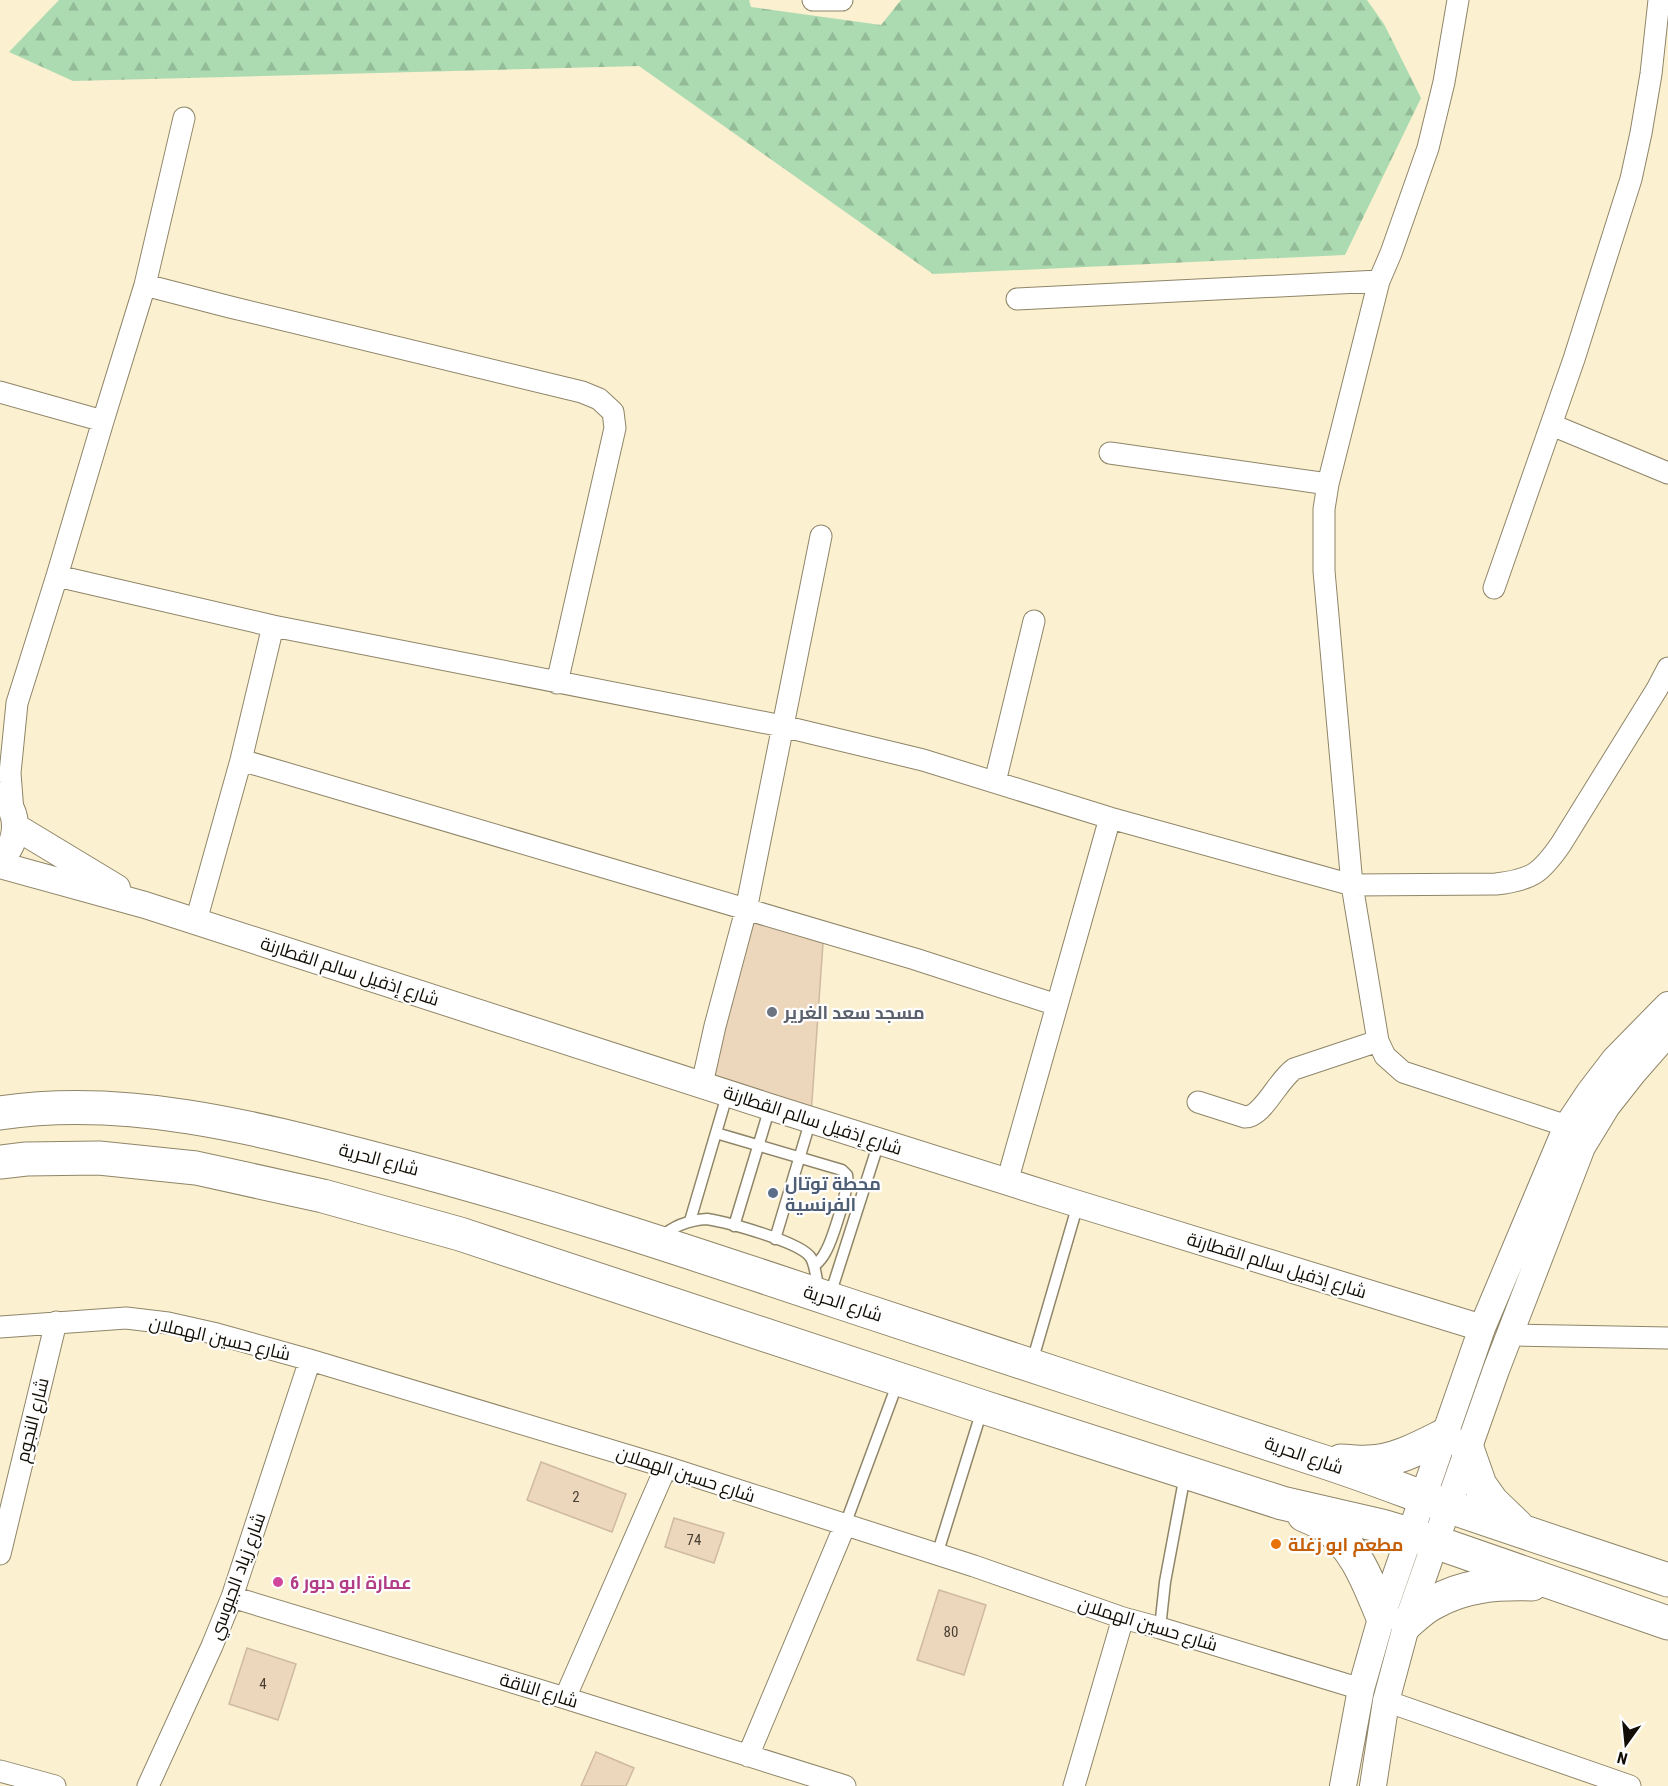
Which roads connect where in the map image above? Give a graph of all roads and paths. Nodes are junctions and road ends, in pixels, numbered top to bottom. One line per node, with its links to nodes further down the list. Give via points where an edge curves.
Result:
1 (813, 0): 2 (street)
2 (842, 0)
3 (1458, 0): 6 (street, via 1428,148)
4 (1659, 0): 11 (street, via 1649,85 1631,178)
5 (183, 118): 7 (street)
6 (1379, 281): 8 (street); 14 (street)
7 (145, 285): 10 (street); 21 (street, via 582,392 599,399 613,412 615,428)
8 (1017, 299)
9 (0, 392): 10 (street)
10 (102, 421): 16 (street)
11 (1552, 425): 13 (street); 17 (street)
12 (1110, 453): 14 (street)
13 (1668, 473)
14 (1328, 484): 31 (street, via 1324,571)
15 (821, 536): 23 (street)
16 (57, 576): 19 (street); 22 (street)
17 (1494, 588)
18 (1034, 621): 26 (street)
19 (273, 626): 21 (street); 25 (street)
20 (1668, 668): 31 (street, via 1562,844 1536,874 1496,884)
21 (557, 683): 23 (street)
22 (16, 702): 24 (street); 27 (street)
23 (782, 726): 26 (street); 33 (street)
24 (0, 727)
25 (241, 760): 33 (street); 34 (street)
26 (995, 782): 28 (street)
27 (9, 812): 29 (street, via 13,841); 32 (street, شارع إذفيل سالم القطارنة)
28 (1110, 818): 31 (street); 35 (street)
29 (0, 859)
30 (0, 865): 32 (street, شارع إذفيل سالم القطارنة)
31 (1352, 885): 38 (street)
32 (146, 905): 34 (street, شارع إذفيل سالم القطارنة)
33 (746, 910): 35 (street); 39 (street)
34 (196, 921): 39 (street, شارع إذفيل سالم القطارنة)
35 (1057, 1005): 52 (street)
36 (1668, 1005): 45 (street, via 1615,1059)
37 (1668, 1033): 49 (street, via 1607,1106)
38 (1378, 1041): 41 (street, via 1294,1069 1251,1117); 45 (street, via 1385,1056 1403,1072)
39 (702, 1084): 40 (street, شارع إذفيل سالم القطارنة)
40 (728, 1092): 42 (street, شارع إذفيل سالم القطارنة); 46 (lane)
41 (1198, 1102)
42 (770, 1107): 44 (street, شارع إذفيل سالم القطارنة); 48 (lane)
43 (0, 1113): 57 (highway, شارع الحرية, via 100,1107 170,1114 290,1136 454,1179)
44 (811, 1119): 47 (street, شارع إذفيل سالم القطارنة); 50 (lane)
45 (1568, 1126): 49 (street); 61 (street)
46 (716, 1132): 48 (lane); 54 (lane)
47 (879, 1141): 52 (street, شارع إذفيل سالم القطارنة); 58 (lane)
48 (758, 1145): 50 (lane); 55 (lane)
49 (1582, 1147): 62 (street)
50 (800, 1158): 56 (lane); 58 (lane, via 842,1170 848,1179 822,1257)
51 (0, 1162): 66 (highway, via 110,1159 196,1168 323,1196 472,1237)
52 (1007, 1182): 53 (street, شارع إذفيل سالم القطارنة)
53 (1078, 1204): 61 (street, شارع إذفيل سالم القطارنة); 65 (lane)
54 (690, 1221): 55 (lane, via 707,1219); 57 (lane)
55 (734, 1226): 56 (lane)
56 (775, 1239): 58 (lane, via 805,1251)
57 (656, 1241): 58 (highway, شارع الحرية)
58 (821, 1287): 65 (highway, شارع الحرية)
59 (56, 1322): 60 (street, شارع حسين الهملان); 64 (street, شارع حسين الهملان, via 126,1318 168,1323); 74 (street, شارع النجوم)
60 (0, 1327)
61 (1482, 1328): 68 (street)
62 (1509, 1335): 63 (street); 68 (street)
63 (1668, 1338)
64 (310, 1360): 70 (street, شارع حسين الهملان); 82 (street, شارع زياد الجيوسي)
65 (1031, 1364): 69 (highway, شارع الحرية)
66 (900, 1379): 67 (highway); 75 (lane)
67 (983, 1407): 71 (highway); 79 (lane)
68 (1456, 1443): 69 (highway, via 1370,1462); 72 (street); 76 (highway, via 1492,1502)
69 (1319, 1460): 72 (highway, شارع الحرية)
70 (666, 1467): 75 (street, شارع حسين الهملان); 88 (street)
71 (1186, 1472): 73 (highway); 86 (lane)
72 (1436, 1502): 76 (highway, شارع الحرية); 77 (street)
73 (1282, 1503): 77 (highway); 84 (highway, via 1325,1525 1347,1545)
74 (5, 1504): 78 (street, شارع النجوم)
75 (845, 1525): 79 (street, شارع حسين الهملان); 90 (street)
76 (1523, 1532): 80 (highway, شارع الحرية)
77 (1423, 1538): 81 (highway); 84 (street)
78 (0, 1554)
79 (937, 1555): 83 (street, شارع حسين الهملان)
80 (1668, 1580)
81 (1558, 1584): 84 (highway, via 1502,1583 1466,1588); 85 (highway)
82 (232, 1597): 88 (street, شارع الناقة); 93 (street, شارع زياد الجيوسي)
83 (1123, 1618): 86 (street, شارع حسين الهملان); 95 (street)
84 (1394, 1619): 87 (street); 89 (street)
85 (1668, 1623)
86 (1160, 1628): 87 (street, شارع حسين الهملان)
87 (1361, 1689): 96 (street)
88 (565, 1698): 90 (street, شارع الناقة)
89 (1386, 1701): 97 (street); 98 (street)
90 (748, 1756): 94 (street, شارع الناقة)
91 (0, 1771): 92 (street)
92 (55, 1786)
93 (148, 1786)
94 (845, 1786)
95 (1074, 1786)
96 (1343, 1786)
97 (1373, 1786)
98 (1630, 1786)

